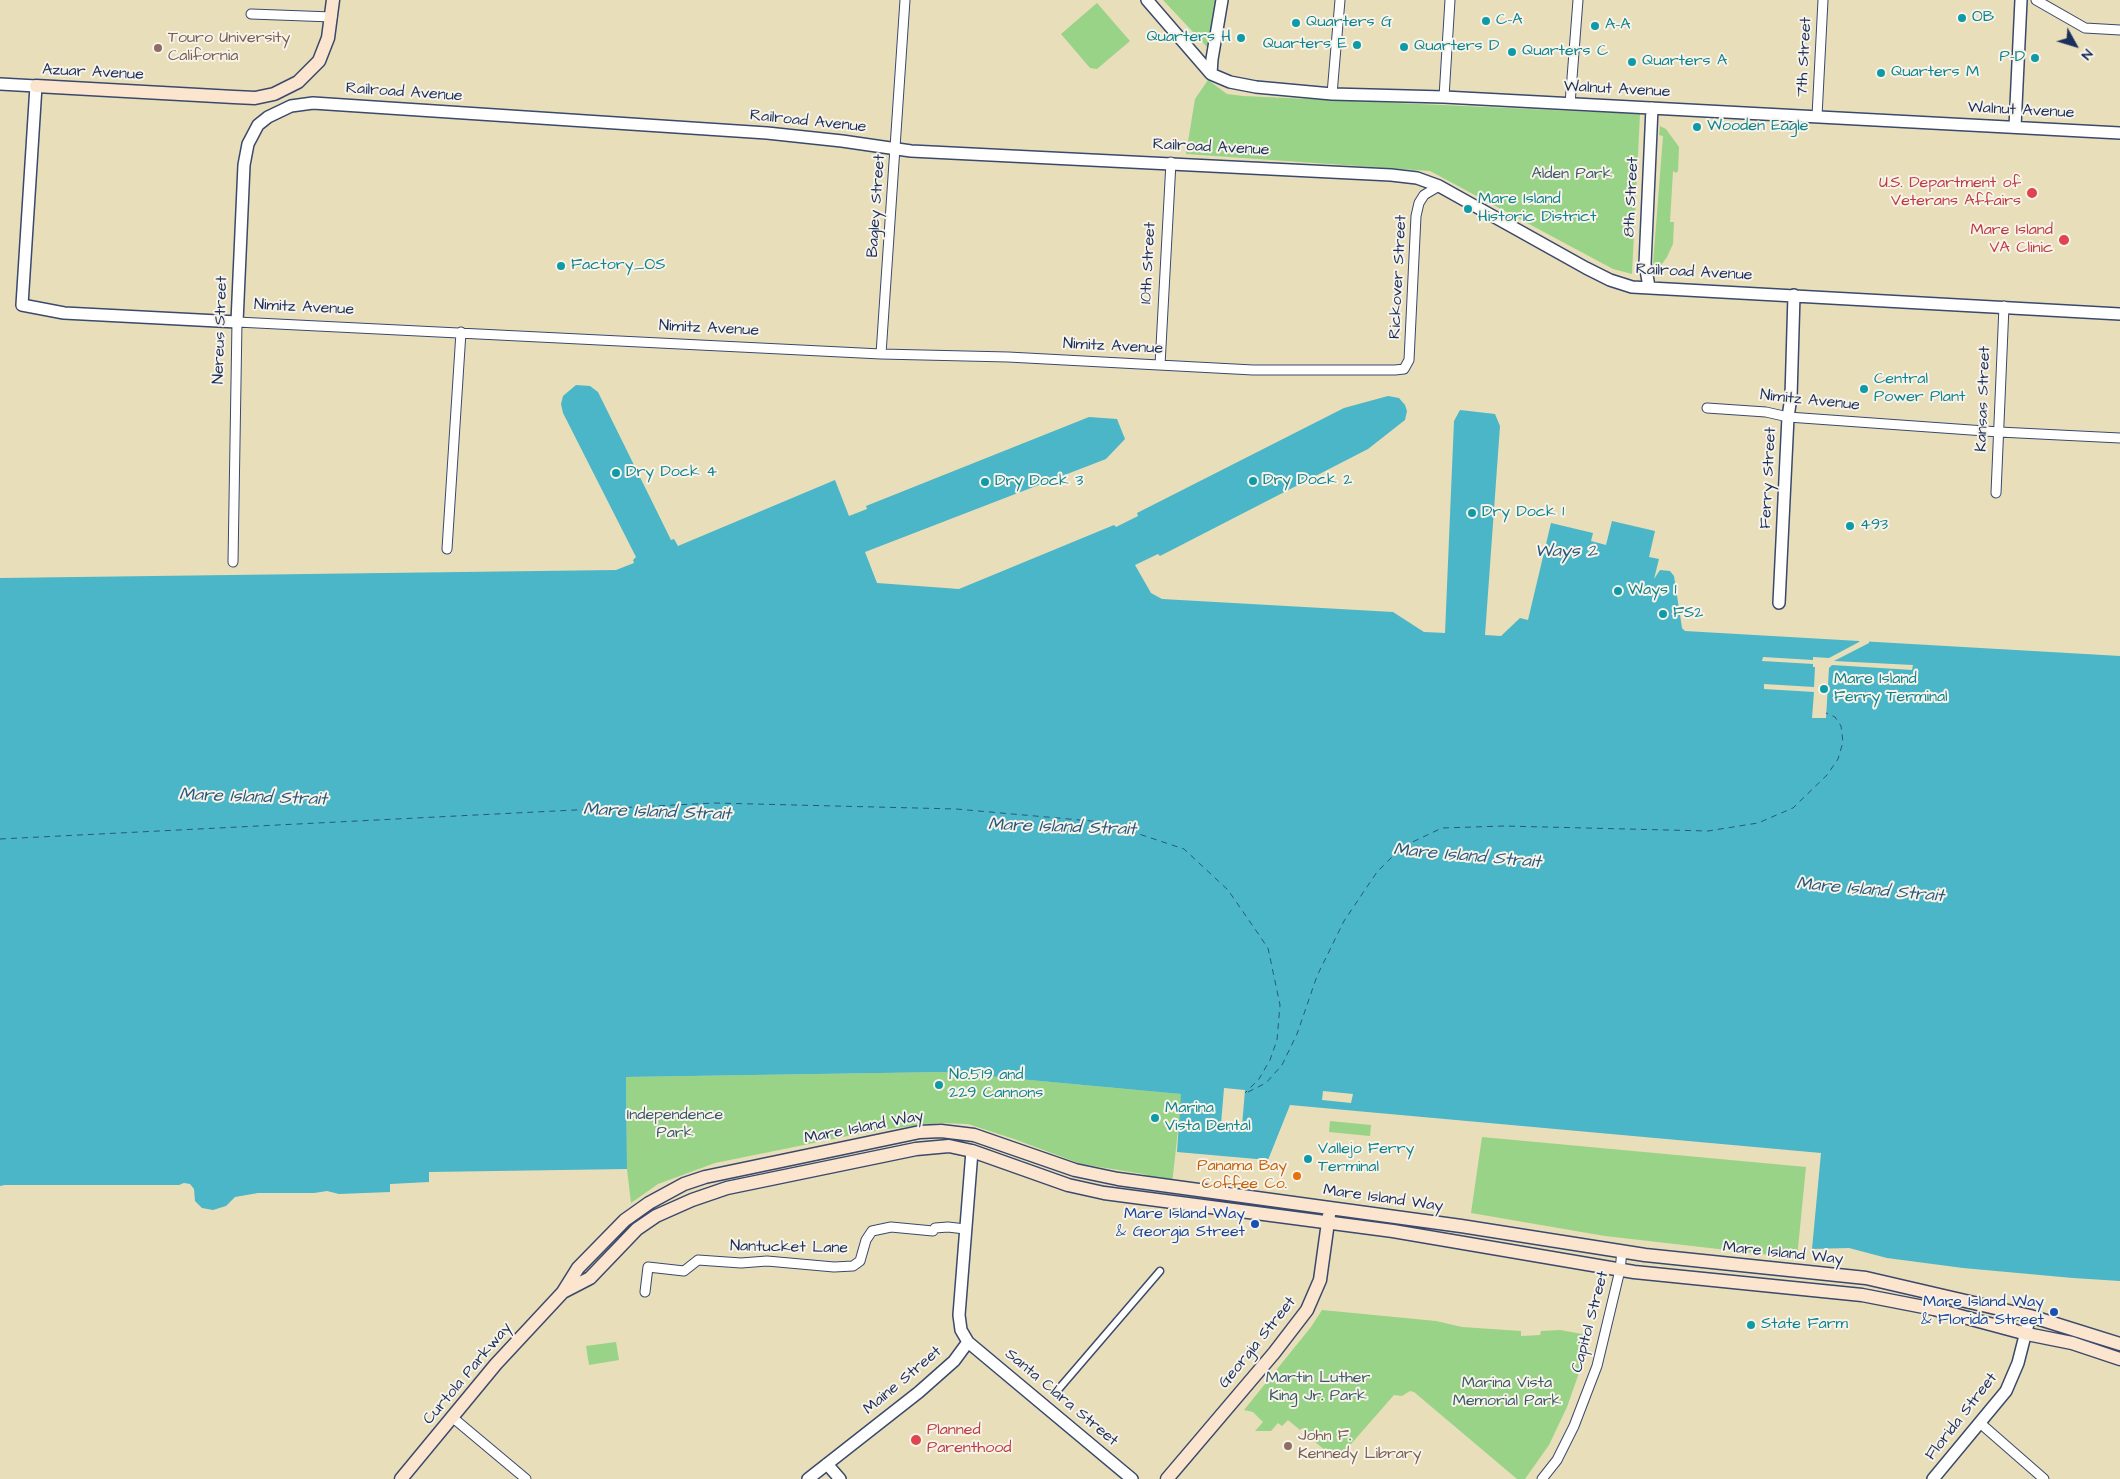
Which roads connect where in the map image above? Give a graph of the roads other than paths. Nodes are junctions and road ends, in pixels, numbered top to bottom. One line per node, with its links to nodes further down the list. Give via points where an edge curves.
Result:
1 (333, 0): 12 (main road, Azuar Avenue)
2 (904, 0): 25 (street, Bagley Street)
3 (1147, 0): 14 (street, Walnut Avenue)
4 (1222, 0): 14 (street)
5 (1340, 0): 17 (street)
6 (1450, 0): 18 (street)
7 (1578, 0): 19 (street)
8 (1823, 0): 22 (street, 7th Street)
9 (2021, 0): 23 (street)
10 (2036, 0): 13 (street, via 2085,28)
11 (251, 14): 12 (street)
12 (332, 17): 16 (main road, Azuar Avenue, via 323,53 314,68 298,82 263,97)
13 (2120, 30)
14 (1211, 74): 17 (street, Walnut Avenue, via 1256,87)
15 (0, 84): 16 (street, Azuar Avenue)
16 (36, 86): 32 (street, Nimitz Avenue, via 22,305 64,313)
17 (1332, 94): 18 (street, Walnut Avenue)
18 (1444, 97): 19 (street, Walnut Avenue)
19 (1570, 104): 20 (street, Walnut Avenue)
20 (1652, 108): 22 (street, Walnut Avenue); 28 (street, 8th Street, via 1645,264)
21 (277, 112): 25 (street, Railroad Avenue, via 301,103 313,103 768,133); 32 (street, Nereus Street, via 258,125 246,151)
22 (1817, 116): 23 (street, Walnut Avenue)
23 (2015, 127): 24 (street, Walnut Avenue)
24 (2120, 133)
25 (896, 149): 26 (street, Railroad Avenue); 34 (street, Bagley Street)
26 (1171, 162): 27 (street, Railroad Avenue, via 1391,174); 35 (street, 10th Street)
27 (1439, 186): 28 (street, Railroad Avenue, via 1601,276 1632,287); 36 (street, Rickover Street, via 1418,203 1409,360 1404,369)
28 (1649, 287): 29 (street, Railroad Avenue)
29 (1794, 295): 30 (street, Railroad Avenue); 38 (street, Ferry Street)
30 (2004, 306): 31 (street, Railroad Avenue); 39 (street, Kansas Street)
31 (2120, 314)
32 (237, 322): 33 (street, Nimitz Avenue); 43 (street, Nereus Street)
33 (460, 332): 34 (street, Nimitz Avenue); 42 (street)
34 (881, 354): 35 (street, Nimitz Avenue)
35 (1160, 365): 36 (street, Nimitz Avenue, via 1253,370)
36 (1395, 370)
37 (1707, 408): 38 (street, Nimitz Avenue, via 1766,412)
38 (1788, 417): 39 (street, Nimitz Avenue); 44 (street, Ferry Street)
39 (1999, 432): 40 (street, Nimitz Avenue); 41 (street, Kansas Street)
40 (2120, 438)
41 (1996, 494)
42 (447, 549)
43 (233, 562)
44 (1779, 603)
45 (974, 1135): 46 (main road); 47 (main road, Mare Island Way, via 920,1132 705,1177); 48 (main road, Mare Island Way, via 1096,1176)
46 (972, 1151): 49 (main road, Mare Island Way, via 949,1146 916,1148 727,1188); 50 (main road, Mare Island Way, via 1038,1176 1104,1194); 51 (street)
47 (649, 1203): 55 (main road, Curtola Parkway, via 609,1235 578,1268)
48 (1330, 1208): 50 (main road, Georgia Street); 52 (main road, Mare Island Way)
49 (656, 1216): 55 (main road, Curtola Parkway, via 637,1229 590,1278)
50 (1329, 1223): 53 (main road, Mare Island Way); 71 (main road, Georgia Street, via 1320,1280 1307,1310)
51 (965, 1229): 56 (street, Nantucket Lane, via 935,1228 933,1231 891,1227 872,1230 860,1261 853,1266 698,1260 684,1270 648,1267); 59 (street, via 959,1315 961,1330)
52 (1622, 1252): 53 (street, Capitol Street); 57 (main road, Mare Island Way, via 1866,1278)
53 (1620, 1270): 58 (main road, Mare Island Way, via 1862,1295 1934,1309); 72 (street, Capitol Street, via 1597,1366 1574,1426)
54 (1160, 1271): 62 (street)
55 (563, 1292): 63 (main road, Curtola Parkway)
56 (645, 1292)
57 (2030, 1316): 58 (street, Florida Street); 60 (main road, Mare Island Way)
58 (2027, 1334): 61 (main road, Mare Island Way, via 2072,1343); 64 (street, Florida Street, via 2006,1391)
59 (968, 1342): 65 (street, Maine Street, via 954,1361 920,1392); 70 (street, Santa Clara Street)
60 (2120, 1344)
61 (2120, 1359)
62 (1057, 1391)
63 (452, 1417): 66 (main road, Curtola Parkway); 67 (street)
64 (1980, 1423): 73 (street, Florida Street); 74 (street)
65 (827, 1464): 68 (street, Maine Street); 69 (street)
66 (401, 1479)
67 (526, 1479)
68 (808, 1479)
69 (840, 1479)
70 (1132, 1479)
71 (1167, 1479)
72 (1542, 1479)
73 (1933, 1479)
74 (2044, 1479)

